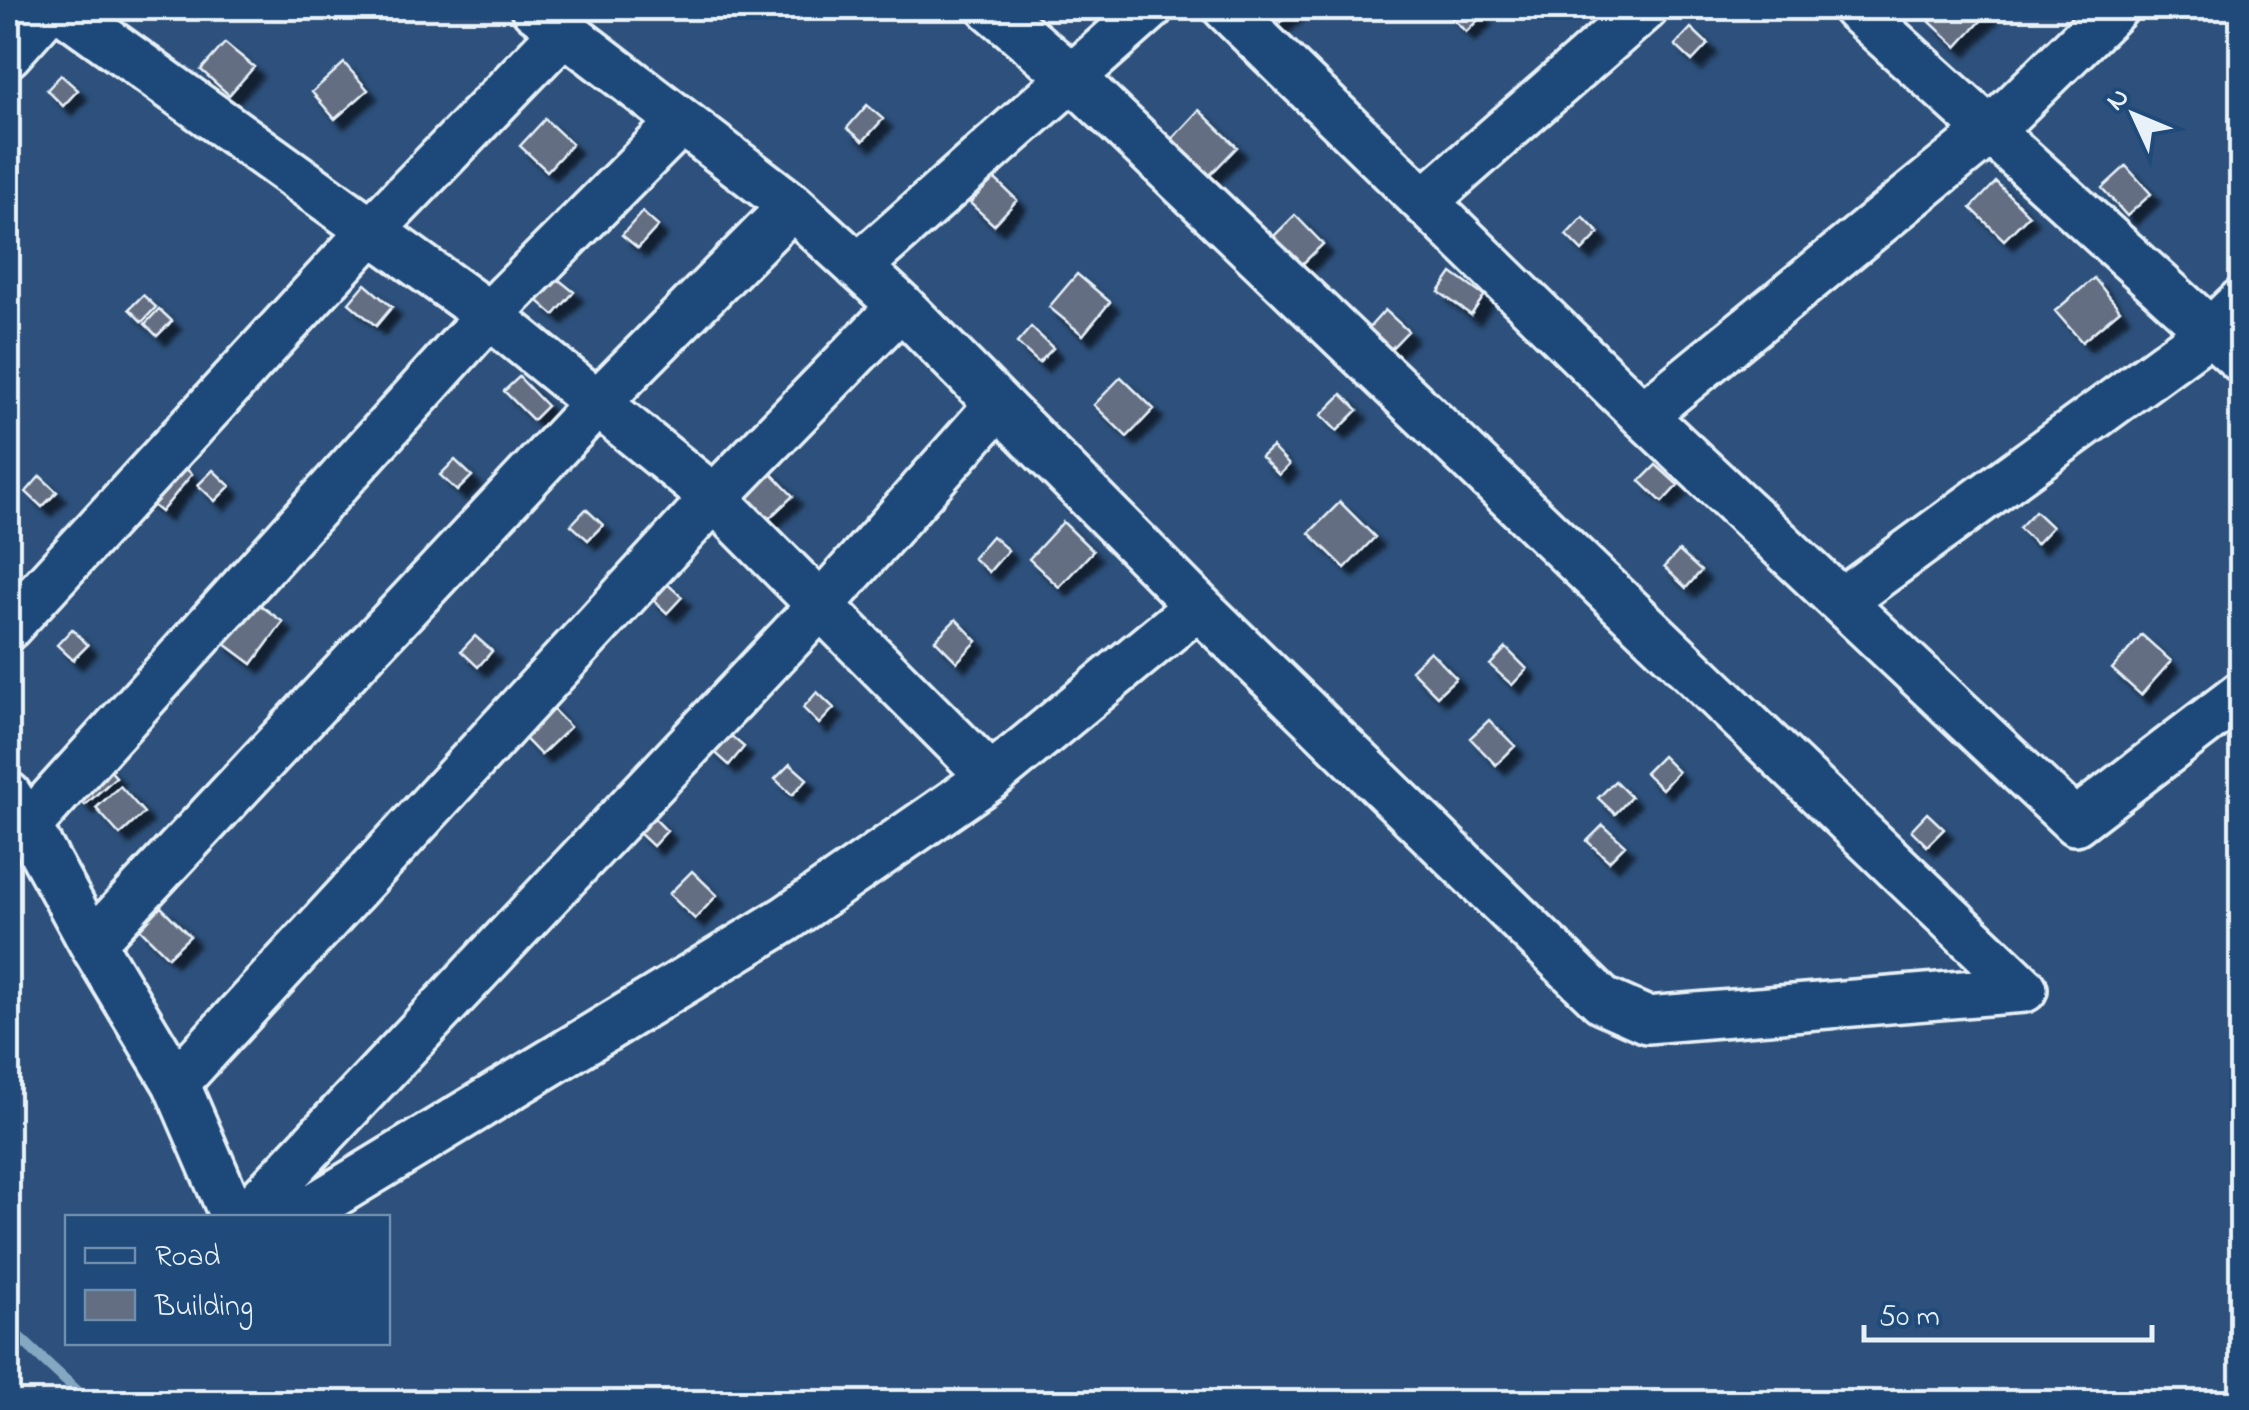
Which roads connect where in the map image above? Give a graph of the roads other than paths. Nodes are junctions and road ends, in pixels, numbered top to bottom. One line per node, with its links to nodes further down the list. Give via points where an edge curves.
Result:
1 (48, 8): 10 (street)
2 (61, 8): 16 (street)
3 (991, 8): 11 (street)
4 (1150, 8): 11 (street)
5 (1226, 8): 14 (street)
6 (1645, 8): 14 (street)
7 (1855, 8): 13 (street)
8 (2116, 8): 13 (street)
9 (549, 19): 12 (street); 16 (street)
10 (8, 54)
11 (1072, 77): 17 (street); 27 (street, via 2024,989 1647,1020 1602,1000)
12 (681, 122): 15 (street); 19 (street)
13 (1990, 131): 20 (street); 23 (street)
14 (1424, 201): 23 (street)
15 (792, 206): 17 (street); 21 (street)
16 (371, 231): 19 (street); 28 (street)
17 (858, 267): 18 (street)
18 (901, 306): 22 (street); 24 (street)
19 (488, 314): 21 (street); 31 (street)
20 (2231, 331): 25 (street)
21 (598, 402): 24 (street); 32 (street)
22 (998, 404): 26 (street); 27 (street)
23 (1643, 414): 25 (street)
24 (714, 498): 26 (street); 33 (street)
25 (1842, 601): 29 (street, via 2075,822)
26 (820, 605): 30 (street); 35 (street)
27 (1198, 606): 30 (street)
28 (8, 627)
29 (2242, 694)
30 (991, 777): 36 (street, via 786,919)
31 (18, 811): 32 (street)
32 (92, 943): 33 (street)
33 (176, 1083): 34 (street)
34 (233, 1215)
35 (247, 1215)
36 (301, 1215)

